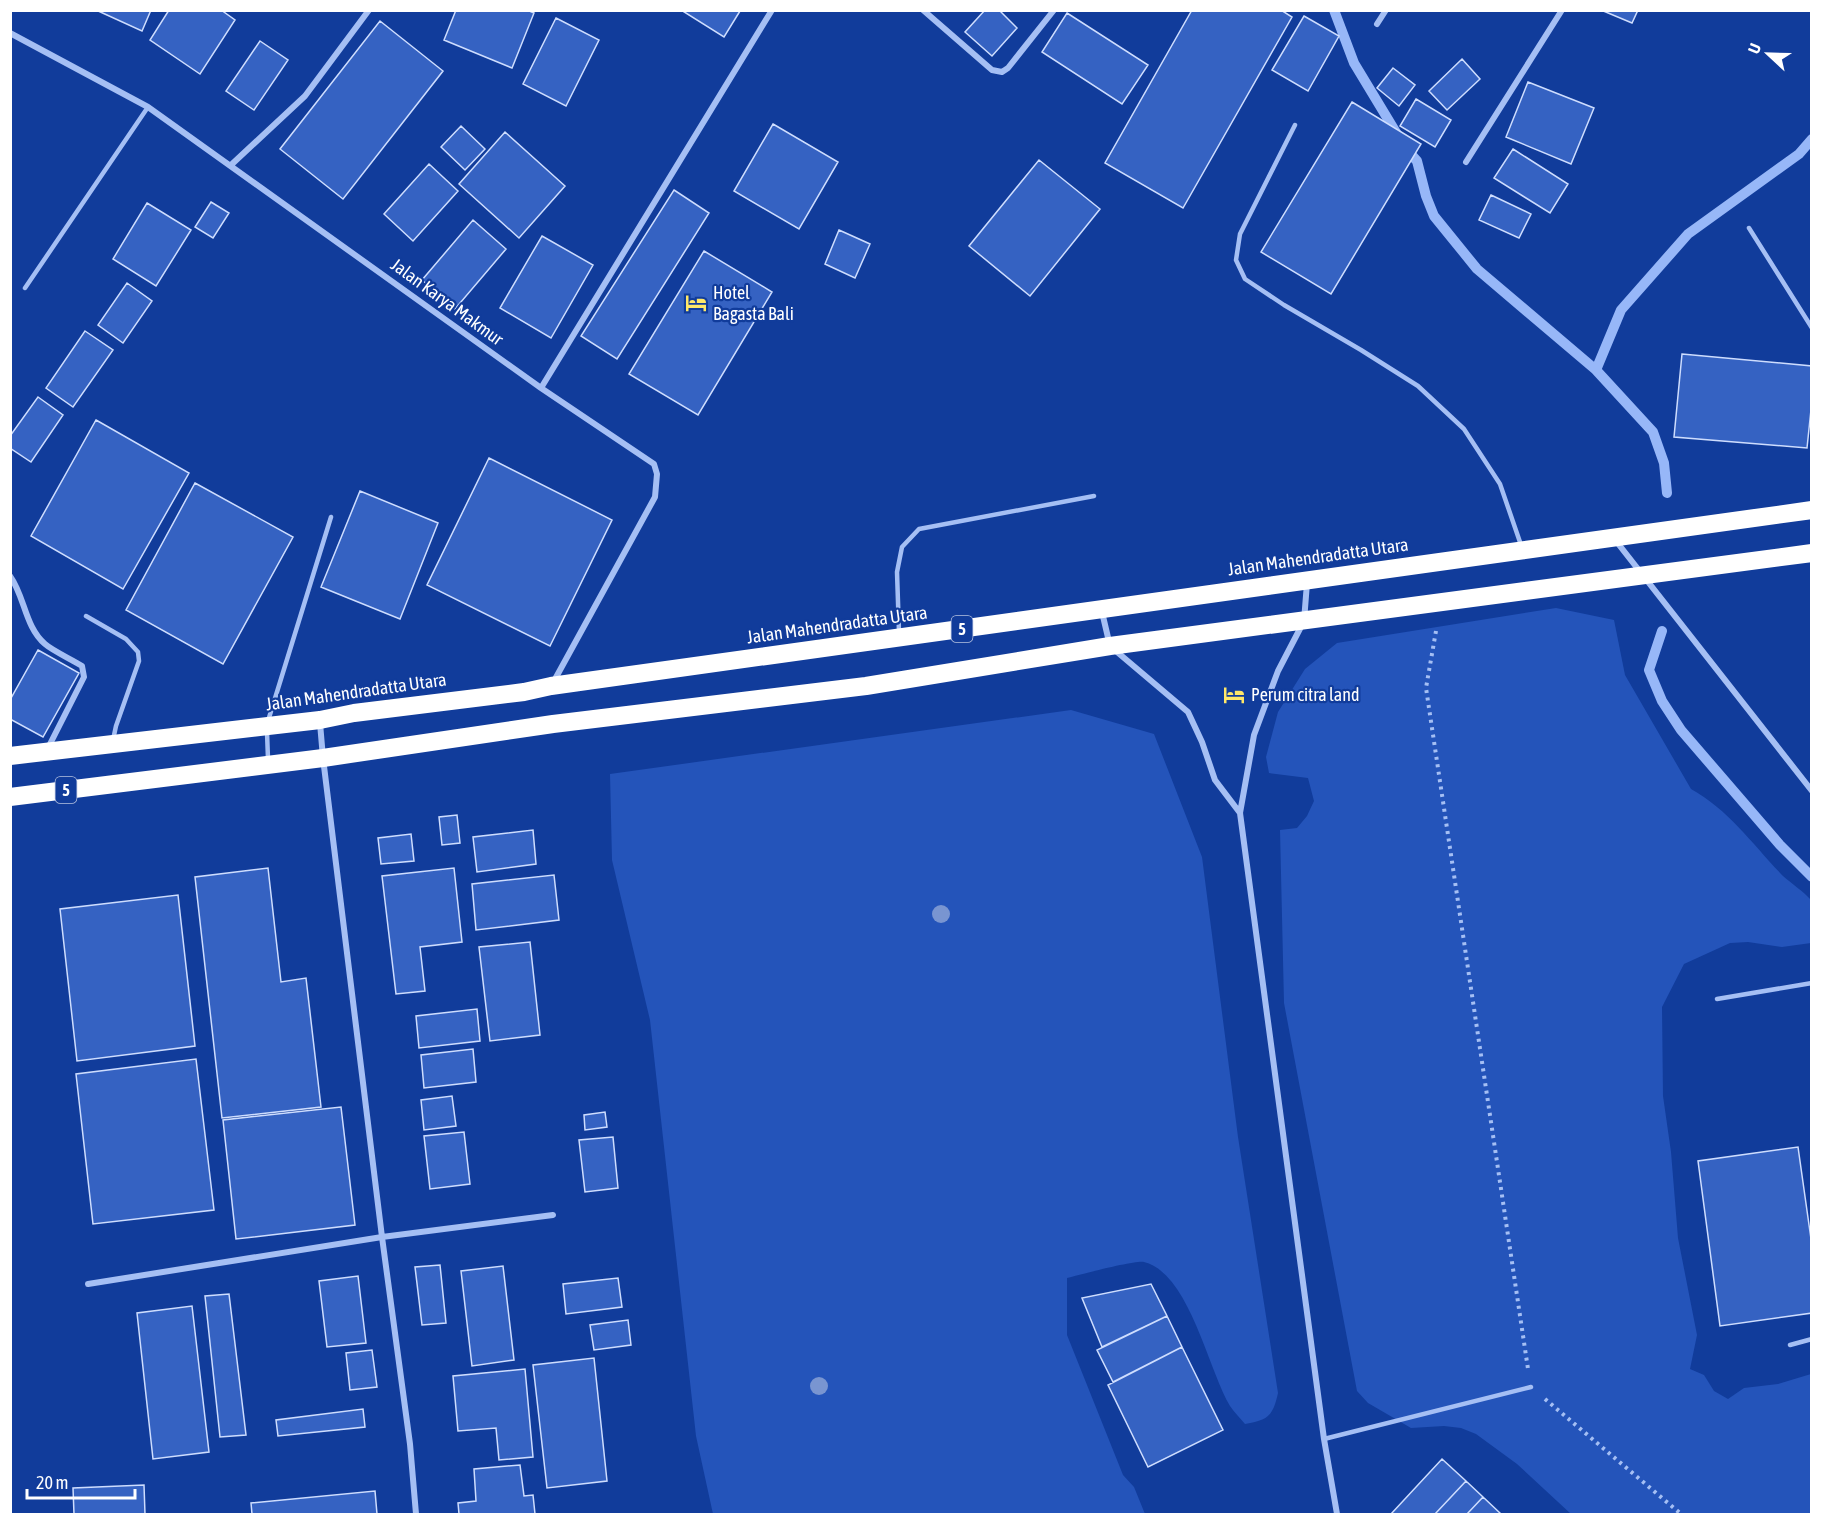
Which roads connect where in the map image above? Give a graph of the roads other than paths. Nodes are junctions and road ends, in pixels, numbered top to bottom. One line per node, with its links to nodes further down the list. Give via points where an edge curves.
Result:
1 (369, 10): 12 (street, via 305,96)
2 (772, 10): 16 (street)
3 (923, 10): 4 (street, via 992,70 1002,72)
4 (1054, 10)
5 (1386, 10): 7 (street)
6 (1562, 10): 11 (street)
7 (1377, 24)
8 (10, 33): 9 (street, Jalan Karya Makmur)
9 (148, 107): 12 (street, Jalan Karya Makmur); 14 (lane)
10 (1295, 124): 21 (lane, via 1240,234 1236,260 1245,279 1418,386 1464,429 1500,484)
11 (1466, 162)
12 (231, 165): 16 (street, Jalan Karya Makmur)
13 (1749, 228): 15 (lane)
14 (25, 288)
15 (1812, 328)
16 (541, 388): 31 (street, Jalan Karya Makmur, via 654,464 657,474 655,497)
17 (1094, 496): 29 (lane, via 919,529 902,547 897,572)
18 (1812, 510): 20 (highway, Jalan Mahendradatta Utara / 5)
19 (331, 517): 33 (lane)
20 (1613, 537): 21 (highway, Jalan Mahendradatta Utara / 5); 24 (street)
21 (1523, 550): 25 (highway, Jalan Mahendradatta Utara / 5)
22 (1812, 553): 24 (highway, 5)
23 (10, 576): 35 (street, via 37,636 82,666 84,677)
24 (1642, 576): 28 (highway, 5); 39 (street)
25 (1307, 580): 26 (highway, Jalan Mahendradatta Utara / 5); 28 (street)
26 (1101, 609): 29 (highway, Jalan Mahendradatta Utara / 5); 30 (street)
27 (86, 616): 34 (lane, via 126,639 138,652 139,661)
28 (1304, 621): 30 (highway, 5); 41 (street, via 1278,671 1254,735)
29 (899, 638): 31 (highway, Jalan Mahendradatta Utara / 5)
30 (1110, 646): 37 (highway, 5, via 866,686 552,724); 41 (street, via 1188,712 1215,780)
31 (551, 686): 32 (highway, Jalan Mahendradatta Utara / 5)
32 (320, 720): 33 (highway, Jalan Mahendradatta Utara / 5); 37 (street)
33 (266, 726): 34 (highway, Jalan Mahendradatta Utara / 5); 38 (lane)
34 (113, 743): 35 (highway, Jalan Mahendradatta Utara / 5)
35 (47, 751): 36 (highway, Jalan Mahendradatta Utara / 5)
36 (10, 756)
37 (323, 758): 38 (highway, 5); 45 (street)
38 (268, 765): 40 (highway, 5)
39 (1812, 791)
40 (10, 797)
41 (1240, 813): 50 (street)
42 (1812, 982): 43 (lane)
43 (1717, 999)
44 (553, 1215): 45 (street)
45 (382, 1237): 46 (street); 51 (street)
46 (88, 1284)
47 (1812, 1339): 48 (lane)
48 (1790, 1345)
49 (1531, 1387): 50 (lane)
50 (1323, 1439): 52 (street)
51 (416, 1515)
52 (1337, 1515)

